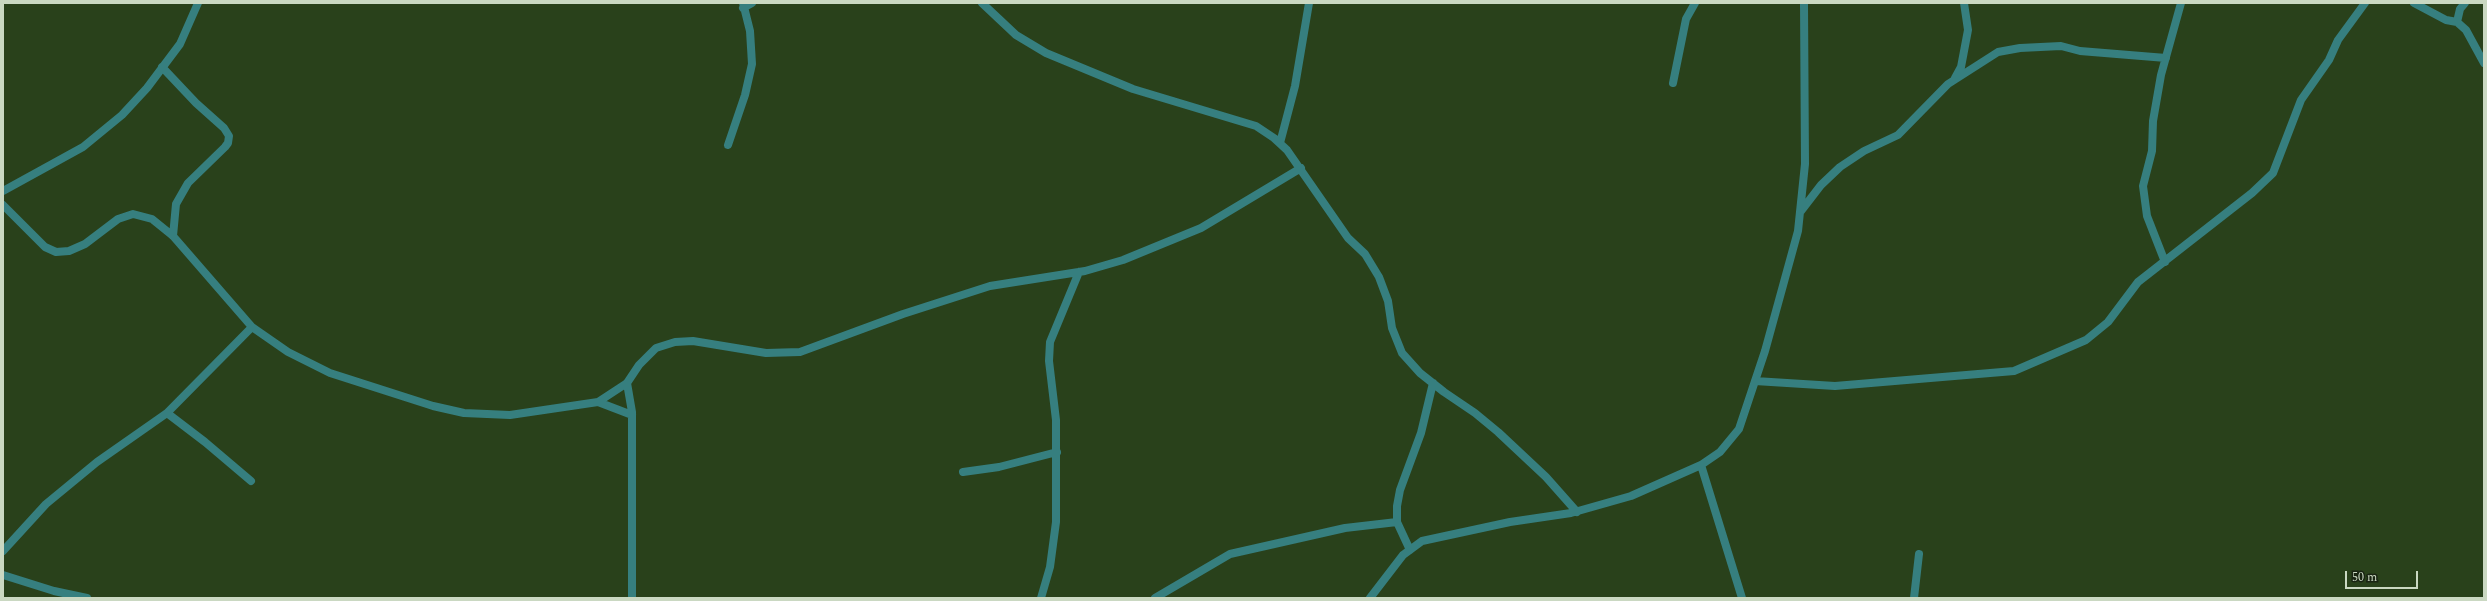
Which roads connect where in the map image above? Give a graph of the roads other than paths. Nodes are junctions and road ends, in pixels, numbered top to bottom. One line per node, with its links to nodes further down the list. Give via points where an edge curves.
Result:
1 (198, 3): 16 (street, via 180,44)
2 (752, 3): 12 (street)
3 (982, 3): 19 (street, via 1016,35 1046,53 1133,89 1256,126)
4 (1309, 3): 19 (street, via 1295,86)
5 (1695, 3): 18 (street, via 1686,19)
6 (1804, 3): 24 (street, via 1805,164)
7 (1964, 3): 17 (street, via 1968,30 1961,67)
8 (2181, 3): 14 (street)
9 (2366, 3): 26 (street, via 2338,40 2329,60 2300,100 2273,172 2252,193)
10 (2414, 3): 13 (street, via 2446,20)
11 (2465, 3): 13 (street, via 2460,9)
12 (743, 6): 20 (street, via 750,30 752,64 745,95)
13 (2457, 22): 15 (street, via 2466,30)
14 (2166, 58): 17 (street, via 2080,51 2061,46 2020,48 1998,52); 26 (street, via 2154,121 2152,151 2142,186 2147,216)
15 (2484, 62)
16 (162, 67): 22 (street, via 122,115 99,136); 25 (street, via 229,136 225,147 188,183 176,204)
17 (1955, 78): 24 (street, via 1898,134 1864,151 1840,167 1821,185)
18 (1673, 83)
19 (1280, 143): 21 (street)
20 (728, 145)
21 (1300, 168): 27 (street, via 1201,228 1123,260); 31 (street, via 1348,238 1365,254 1379,277 1388,301 1392,328 1402,353)
22 (3, 190)
23 (3, 205): 25 (street, via 45,247 56,252 69,251 85,244 118,219 133,214 152,219)
24 (1800, 212): 29 (street, via 1798,231)
25 (173, 236): 28 (street)
26 (2165, 262): 29 (street, via 2138,282 2108,322 2086,340 2014,371 1835,386)
27 (1079, 272): 30 (street, via 990,286 903,314 800,352 766,353 693,341 675,342 656,348 639,365); 35 (street, via 1050,342 1049,361)
28 (252, 326): 32 (street, via 288,352 330,373 433,406 464,413 510,415); 33 (street)
29 (1755, 381): 36 (street, via 1739,429 1720,452)
30 (627, 383): 32 (street); 34 (street)
31 (1433, 383): 39 (street, via 1498,432 1546,477); 40 (street, via 1421,433 1400,490)
32 (598, 402): 34 (street)
33 (167, 413): 38 (street); 42 (street, via 97,462 46,504)
34 (632, 415): 46 (street)
35 (1057, 452): 37 (street, via 999,467); 47 (street, via 1056,522 1050,567)
36 (1701, 465): 39 (street, via 1631,496); 50 (street)
37 (964, 472)
38 (251, 481)
39 (1577, 512): 41 (street, via 1510,522 1422,541)
40 (1397, 522): 41 (street); 48 (street, via 1345,528 1230,554)
41 (1410, 550): 49 (street, via 1403,555)
42 (3, 551)
43 (1919, 554): 51 (street)
44 (3, 574): 45 (street, via 54,591)
45 (87, 598)
46 (632, 598)
47 (1041, 598)
48 (1155, 598)
49 (1370, 598)
50 (1742, 598)
51 (1914, 598)

